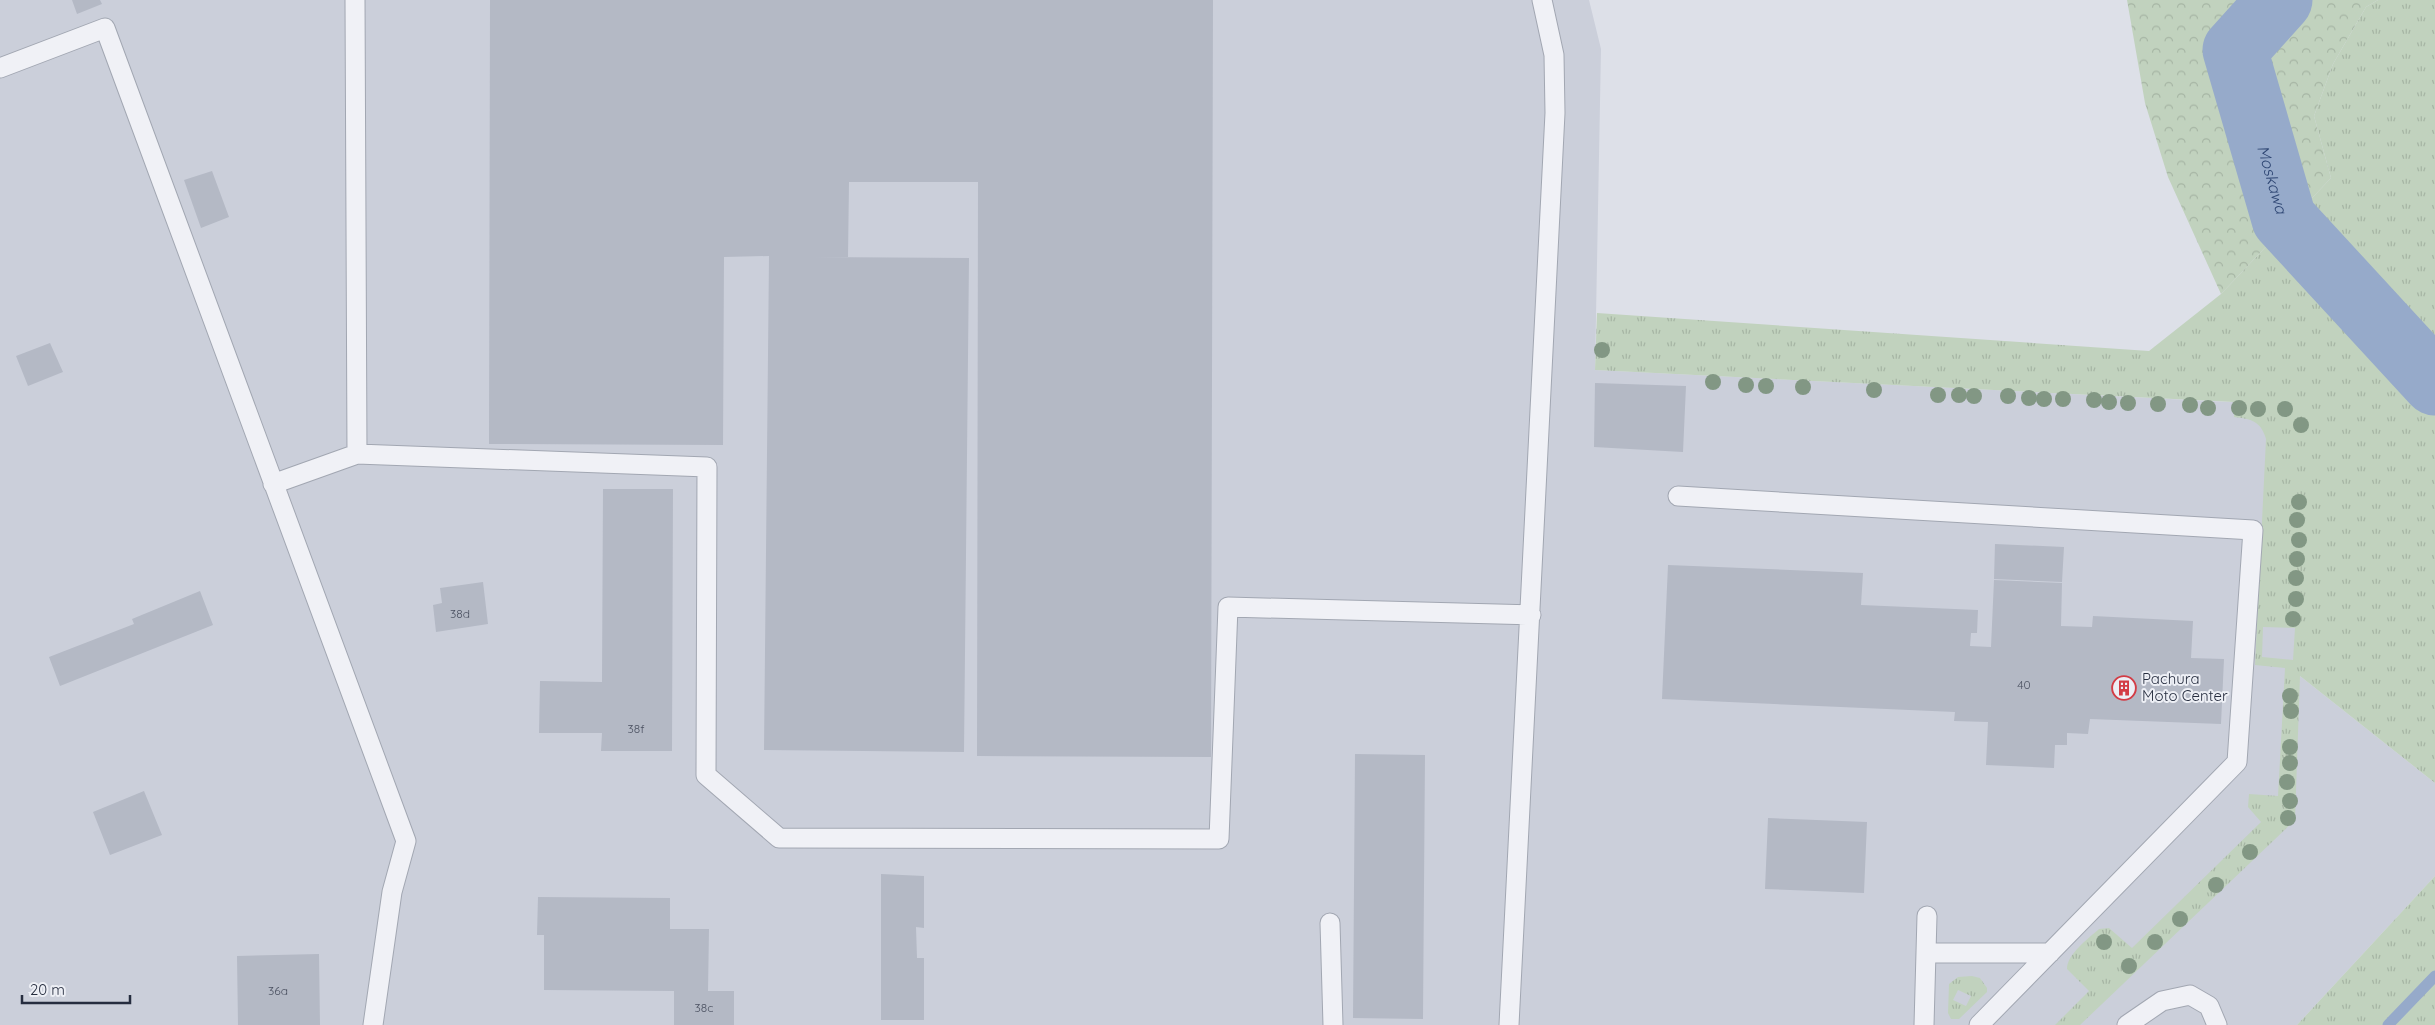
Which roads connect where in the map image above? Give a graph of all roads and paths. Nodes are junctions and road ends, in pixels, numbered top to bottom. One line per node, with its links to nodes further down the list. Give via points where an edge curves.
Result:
1 (355, 0): 4 (lane)
2 (1542, 0): 7 (lane, via 1554,55 1555,113)
3 (0, 68): 5 (lane, via 104,28)
4 (358, 454): 5 (lane); 7 (lane, via 707,467 706,775 779,838 1220,839 1228,607)
5 (273, 484): 12 (lane, via 406,841 392,892)
6 (1678, 496): 11 (lane, via 2253,530 2237,762)
7 (1531, 615): 14 (lane)
8 (1927, 916): 10 (lane)
9 (1330, 923): 13 (lane)
10 (1926, 953): 11 (lane); 15 (lane)
11 (2050, 953): 16 (lane)
12 (373, 1025)
13 (1333, 1025)
14 (1509, 1025)
15 (1924, 1025)
16 (1980, 1025)
17 (2127, 1025): 18 (lane, via 2162,1001 2190,995 2209,1006)
18 (2217, 1025)

